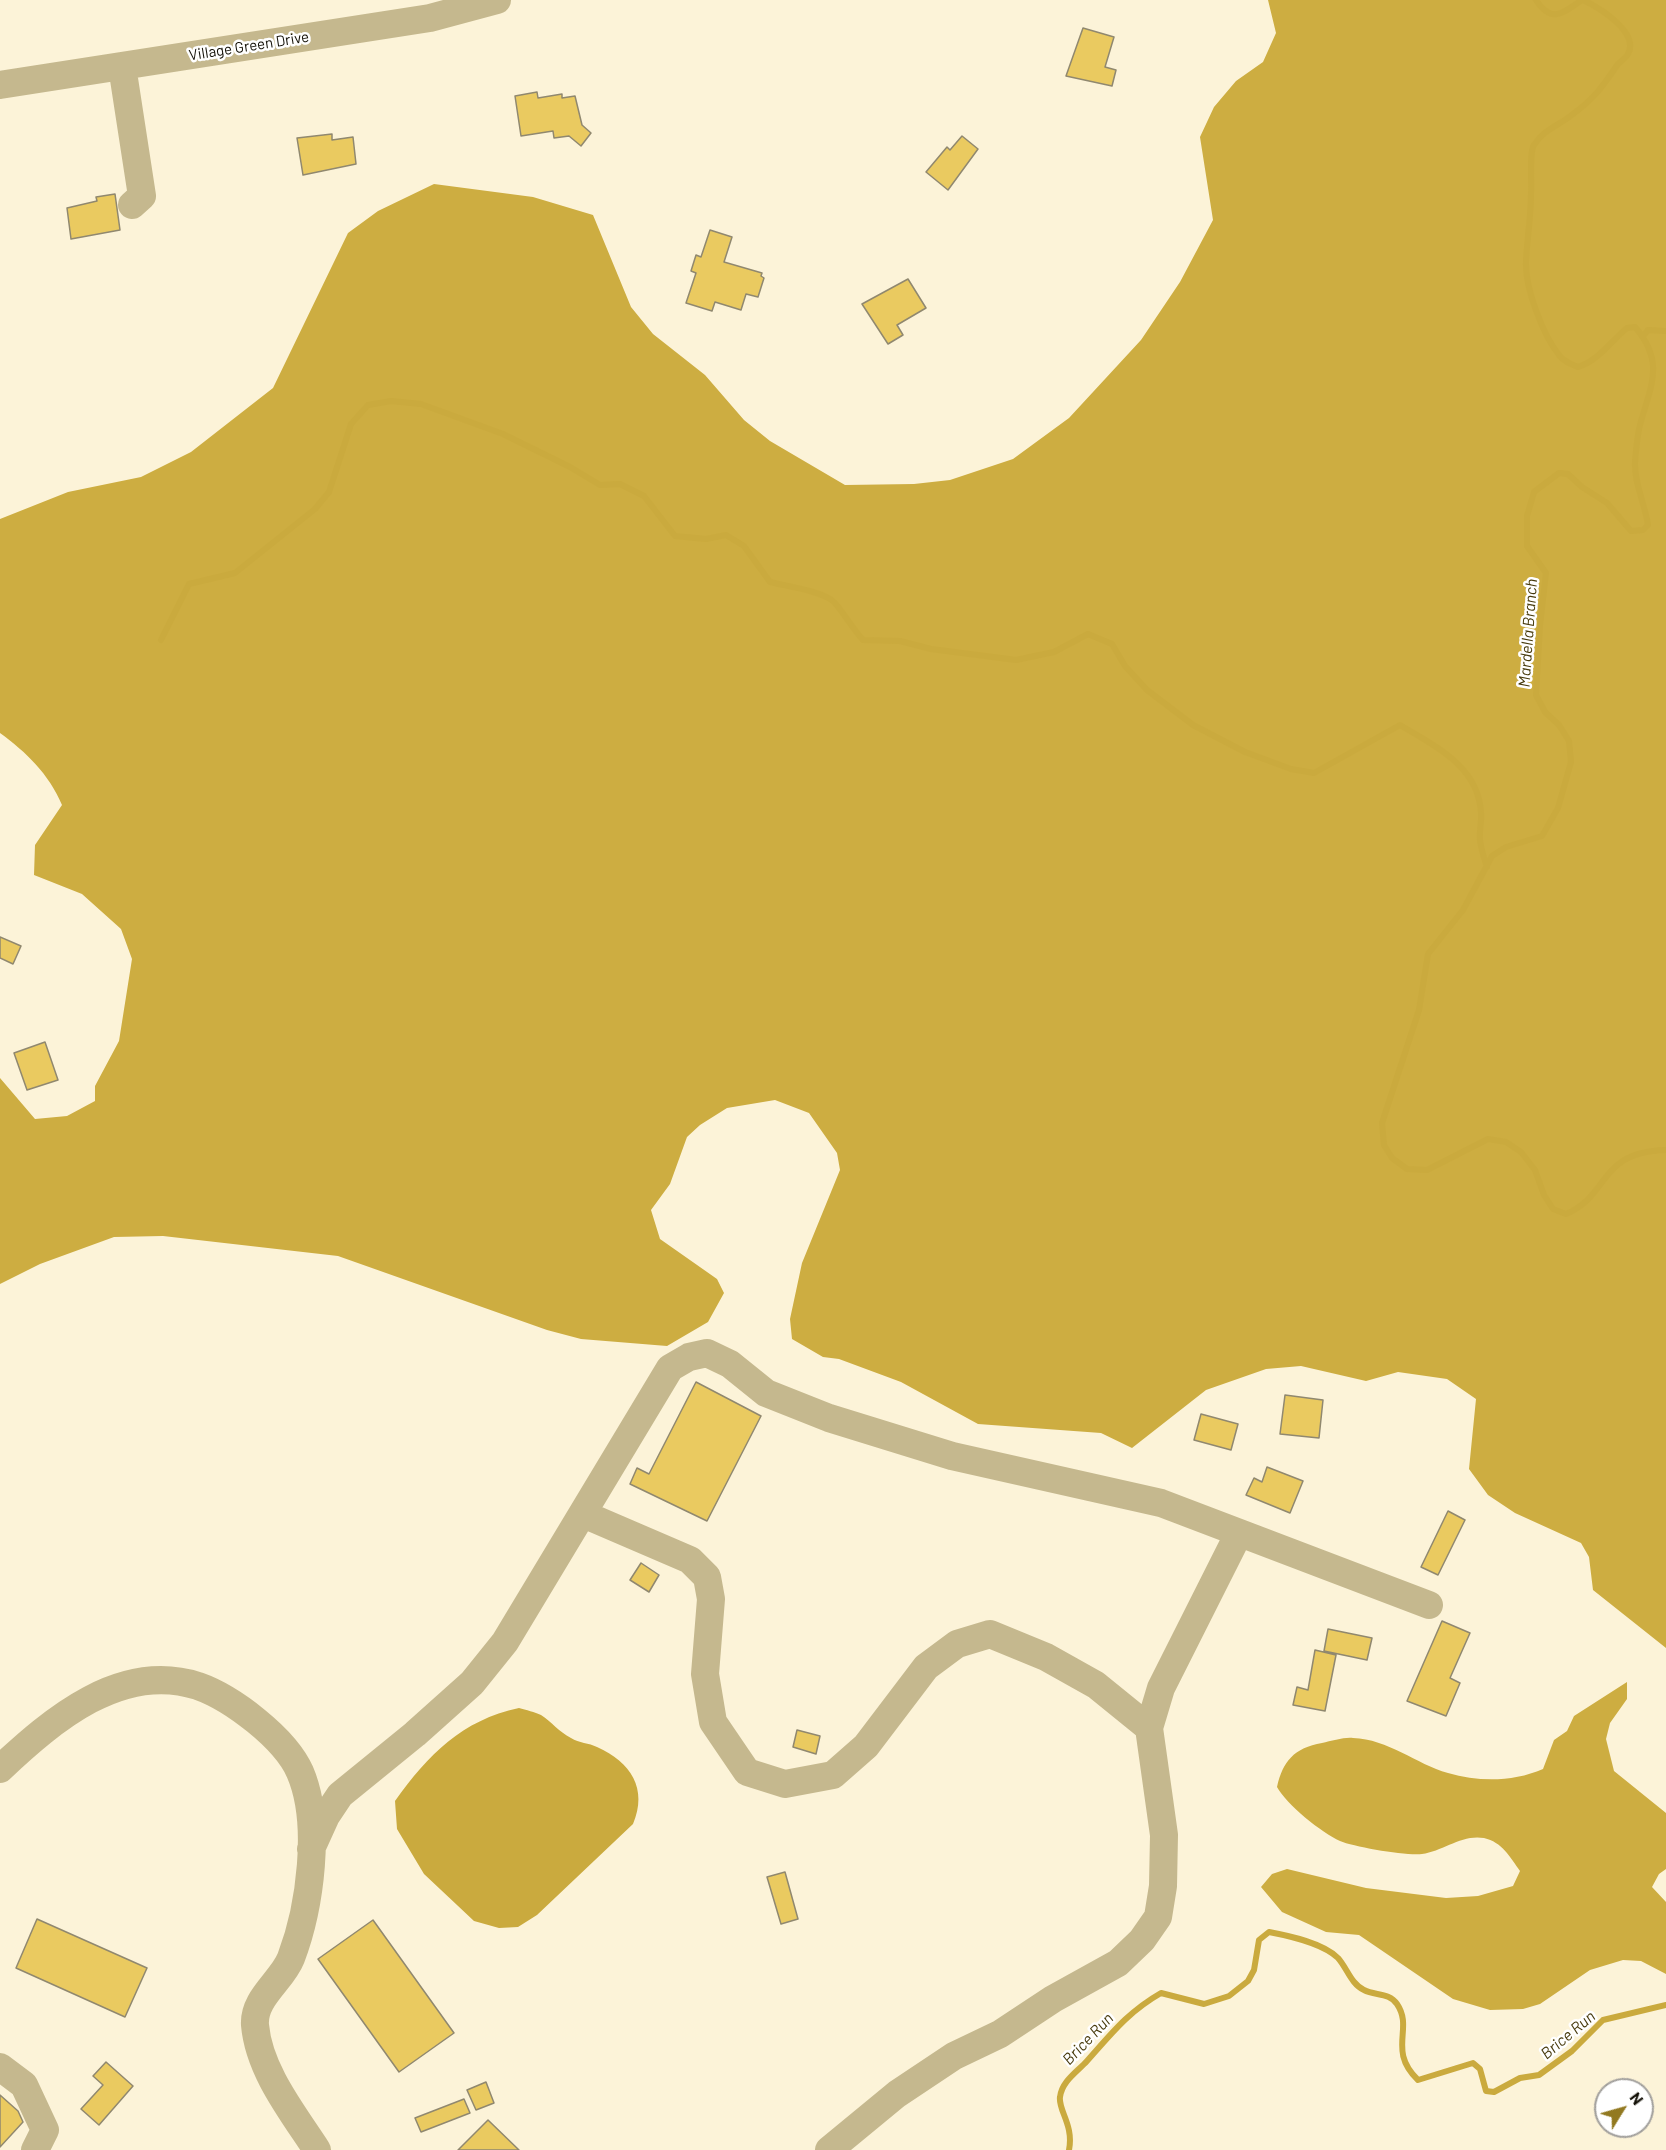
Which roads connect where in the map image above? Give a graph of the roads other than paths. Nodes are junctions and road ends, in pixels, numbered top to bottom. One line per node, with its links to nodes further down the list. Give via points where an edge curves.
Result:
1 (497, 0): 2 (street, Village Green Drive, via 430,18)
2 (122, 66): 3 (street, Village Green Drive); 4 (street, via 142,196)
3 (0, 85)
4 (132, 205)
5 (583, 1514): 6 (street, via 670,1368 689,1357 707,1353 730,1364 766,1393 829,1419 951,1456 1161,1503); 8 (street, via 690,1560 707,1577 711,1599 705,1674 713,1722 747,1772 785,1784 833,1775 866,1746 926,1667 957,1644 990,1634 1046,1656 1096,1684); 10 (street, via 505,1642 472,1683 340,1796)
6 (1239, 1533): 7 (street); 8 (street, via 1161,1688)
7 (1429, 1605)
8 (1149, 1728): 14 (street, via 1164,1835 1164,1886 1158,1917 1142,1940 1118,1963 1000,2034 954,2056 897,2094)
9 (0, 1769): 10 (street, via 61,1719 120,1684 153,1679 195,1686 221,1695 286,1750 300,1772 309,1809)
10 (311, 1849): 13 (street, via 305,1911 290,1961 262,1999 255,2023 261,2057)
11 (0, 2067): 12 (street, via 24,2085 45,2130)
12 (35, 2150)
13 (317, 2150)
14 (829, 2150)

